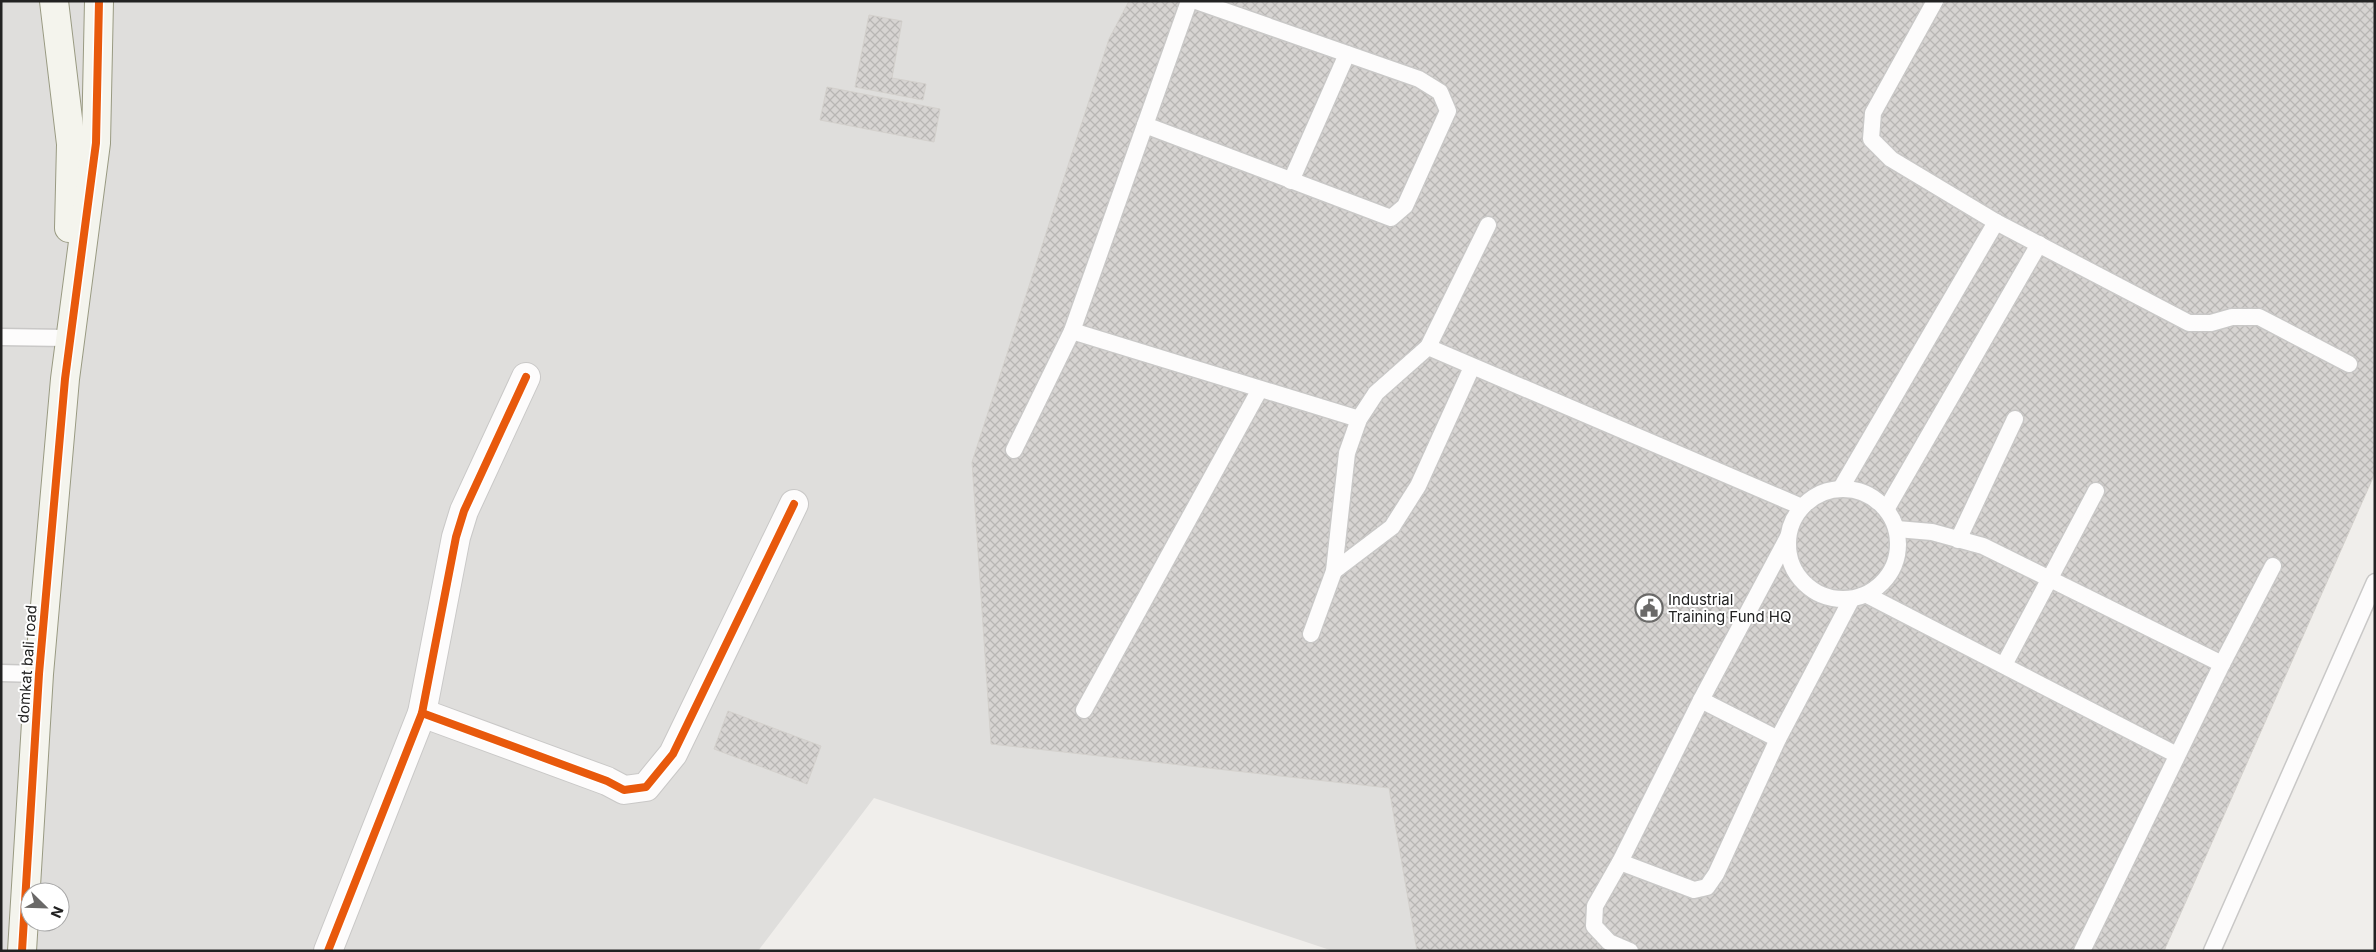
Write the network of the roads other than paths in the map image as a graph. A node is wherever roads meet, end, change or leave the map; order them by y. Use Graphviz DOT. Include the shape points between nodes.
graph roads {
  1 [pos="54,1"];
  2 [pos="99,1"];
  3 [pos="1189,1"];
  4 [pos="1196,1"];
  5 [pos="1935,1"];
  6 [pos="1346,54"];
  7 [pos="1145,125"];
  8 [pos="1291,181"];
  9 [pos="1996,222"];
  10 [pos="1488,225"];
  11 [pos="2039,244"];
  12 [pos="1072,331"];
  13 [pos="1,337"];
  14 [pos="66,338"];
  15 [pos="1428,346"];
  16 [pos="2349,364"];
  17 [pos="1472,367"];
  18 [pos="526,377"];
  19 [pos="65,379"];
  20 [pos="1260,389"];
  21 [pos="1359,419"];
  22 [pos="2015,419"];
  23 [pos="1014,450"];
  24 [pos="1841,488"];
  25 [pos="2096,491"];
  26 [pos="794,504"];
  27 [pos="1802,507"];
  28 [pos="1887,508"];
  29 [pos="1897,529"];
  30 [pos="1788,536"];
  31 [pos="1958,540"];
  32 [pos="2273,566"];
  33 [pos="1334,571"];
  34 [pos="2049,579"];
  35 [pos="2375,582"];
  36 [pos="1867,595"];
  37 [pos="1851,600"];
  38 [pos="1311,634"];
  39 [pos="2222,664"];
  40 [pos="2004,665"];
  41 [pos="1,673"];
  42 [pos="39,674"];
  43 [pos="1701,700"];
  44 [pos="1084,710"];
  45 [pos="422,712"];
  46 [pos="1778,739"];
  47 [pos="2177,755"];
  48 [pos="1620,862"];
  49 [pos="22,951"];
  50 [pos="328,951"];
  51 [pos="1630,951"];
  52 [pos="2082,951"];
  53 [pos="2212,951"];
  1 -- 14 [label="street" via="71,144"];
  2 -- 19 [label="street" via="96,143"];
  3 -- 7 [label="lane"];
  4 -- 6 [label="lane"];
  5 -- 9 [label="lane" via="1873,113 1871,139 1891,159"];
  6 -- 8 [label="lane"];
  6 -- 8 [label="lane" via="1419,80 1440,92 1448,111 1406,206 1391,218"];
  7 -- 8 [label="lane"];
  7 -- 12 [label="lane"];
  9 -- 11 [label="lane"];
  9 -- 24 [label="lane"];
  10 -- 15 [label="lane"];
  11 -- 16 [label="lane" via="2189,323 2259,317"];
  11 -- 28 [label="lane"];
  12 -- 20 [label="lane"];
  12 -- 23 [label="lane"];
  13 -- 14 [label="lane"];
  14 -- 19 [label="street"];
  15 -- 17 [label="lane"];
  15 -- 21 [label="lane" via="1376,393"];
  17 -- 27 [label="lane"];
  17 -- 33 [label="lane" via="1418,486 1392,527"];
  18 -- 45 [label="street" via="464,511 456,537"];
  19 -- 42 [label="street, domkat bali road"];
  20 -- 21 [label="lane"];
  20 -- 44 [label="lane"];
  21 -- 33 [label="lane" via="1347,453"];
  22 -- 31 [label="lane"];
  24 -- 27 [label="lane" via="1820,493"];
  24 -- 28 [label="lane" via="1867,493"];
  25 -- 34 [label="lane"];
  26 -- 45 [label="street" via="673,754 646,787 624,790"];
  27 -- 30 [label="lane"];
  28 -- 29 [label="lane"];
  29 -- 31 [label="lane" via="1932,532"];
  29 -- 36 [label="lane" via="1898,555 1888,579"];
  30 -- 37 [label="lane" via="1788,554 1803,584 1825,597"];
  30 -- 43 [label="lane"];
  31 -- 34 [label="lane" via="1983,546"];
  32 -- 39 [label="lane"];
  33 -- 38 [label="lane"];
  34 -- 39 [label="lane"];
  34 -- 40 [label="lane"];
  35 -- 53 [label="lane"];
  36 -- 37 [label="lane"];
  36 -- 40 [label="lane"];
  37 -- 46 [label="lane"];
  39 -- 47 [label="lane"];
  40 -- 47 [label="lane"];
  41 -- 42 [label="lane"];
  42 -- 49 [label="street, domkat bali road"];
  43 -- 46 [label="lane"];
  43 -- 48 [label="lane"];
  45 -- 50 [label="street"];
  46 -- 48 [label="lane" via="1707,887 1694,890"];
  47 -- 52 [label="lane"];
  48 -- 51 [label="lane" via="1595,906 1594,926 1609,942"];
}
